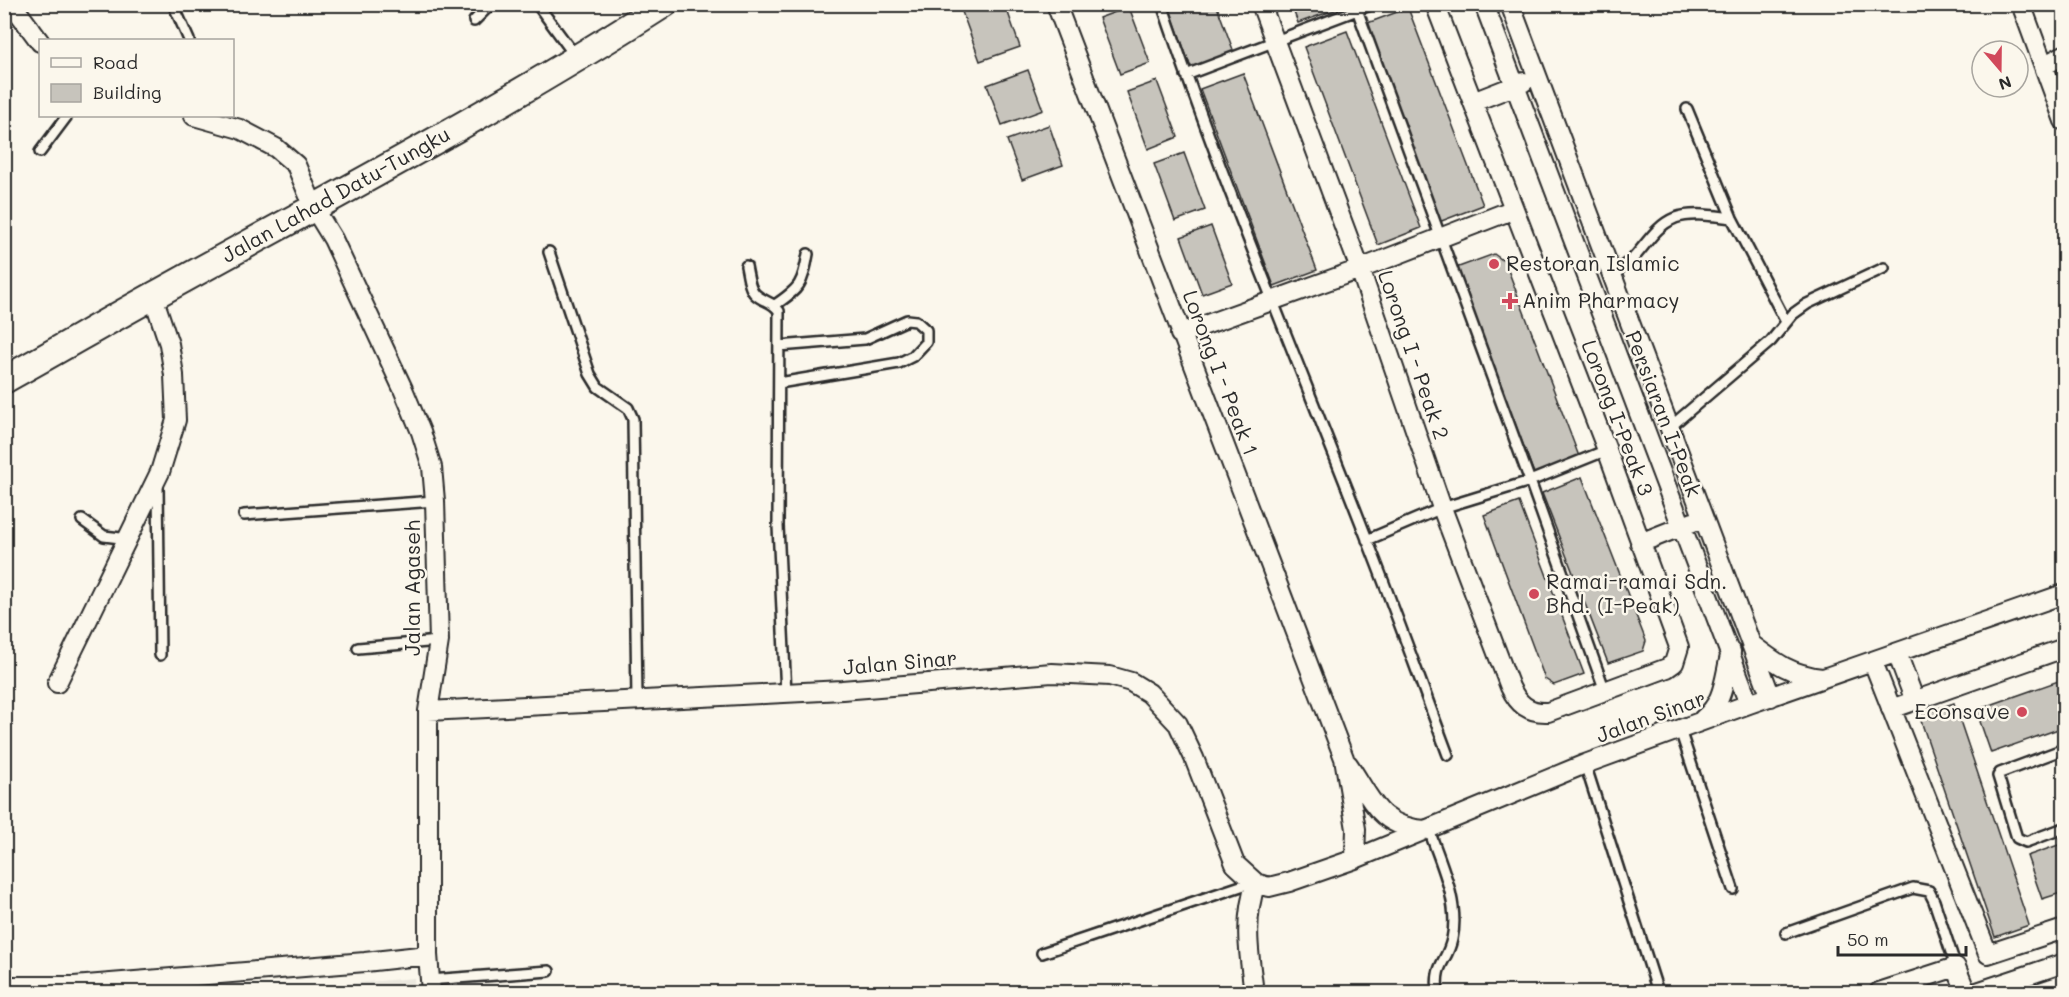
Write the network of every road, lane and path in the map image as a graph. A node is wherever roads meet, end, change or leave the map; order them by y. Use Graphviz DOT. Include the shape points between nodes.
graph roads {
  1 [pos="12,4"];
  2 [pos="173,4"];
  3 [pos="491,4"];
  4 [pos="537,4"];
  5 [pos="664,4"];
  6 [pos="1056,4"];
  7 [pos="1162,4"];
  8 [pos="1261,4"];
  9 [pos="1373,4"];
  10 [pos="1435,4"];
  11 [pos="1484,4"];
  12 [pos="1510,4"];
  13 [pos="2021,4"];
  14 [pos="1356,8"];
  15 [pos="474,21"];
  16 [pos="189,39"];
  17 [pos="39,41"];
  18 [pos="1274,41"];
  19 [pos="2064,55"];
  20 [pos="578,58"];
  21 [pos="2045,65"];
  22 [pos="1186,75"];
  23 [pos="1537,78"];
  24 [pos="1513,86"];
  25 [pos="1473,102"];
  26 [pos="1687,109"];
  27 [pos="66,117"];
  28 [pos="201,117"];
  29 [pos="2064,121"];
  30 [pos="236,122"];
  31 [pos="40,152"];
  32 [pos="314,208"];
  33 [pos="1512,210"];
  34 [pos="1732,218"];
  35 [pos="1441,238"];
  36 [pos="549,252"];
  37 [pos="808,254"];
  38 [pos="746,266"];
  39 [pos="1884,268"];
  40 [pos="1360,269"];
  41 [pos="1611,274"];
  42 [pos="153,296"];
  43 [pos="1273,301"];
  44 [pos="775,305"];
  45 [pos="1786,322"];
  46 [pos="1180,334"];
  47 [pos="778,346"];
  48 [pos="4,380"];
  49 [pos="779,383"];
  50 [pos="1669,428"];
  51 [pos="1607,450"];
  52 [pos="158,477"];
  53 [pos="1530,481"];
  54 [pos="435,501"];
  55 [pos="1442,508"];
  56 [pos="244,515"];
  57 [pos="1703,518"];
  58 [pos="82,520"];
  59 [pos="1682,526"];
  60 [pos="129,539"];
  61 [pos="1367,540"];
  62 [pos="1640,543"];
  63 [pos="2064,594"];
  64 [pos="439,641"];
  65 [pos="1750,643"];
  66 [pos="358,648"];
  67 [pos="2064,648"];
  68 [pos="1731,652"];
  69 [pos="1897,653"];
  70 [pos="160,655"];
  71 [pos="1873,662"];
  72 [pos="1824,678"];
  73 [pos="57,684"];
  74 [pos="1605,691"];
  75 [pos="786,694"];
  76 [pos="1771,697"];
  77 [pos="637,700"];
  78 [pos="1915,701"];
  79 [pos="1749,704"];
  80 [pos="1891,709"];
  81 [pos="428,711"];
  82 [pos="1697,724"];
  83 [pos="1680,730"];
  84 [pos="2064,749"];
  85 [pos="1448,756"];
  86 [pos="1344,758"];
  87 [pos="1585,764"];
  88 [pos="2064,828"];
  89 [pos="1429,830"];
  90 [pos="1355,859"];
  91 [pos="1256,883"];
  92 [pos="1733,889"];
  93 [pos="2064,929"];
  94 [pos="1786,933"];
  95 [pos="1042,953"];
  96 [pos="1988,954"];
  97 [pos="428,955"];
  98 [pos="2064,963"];
  99 [pos="1956,967"];
  100 [pos="549,971"];
  101 [pos="4,986"];
  102 [pos="430,986"];
  103 [pos="1999,986"];
  104 [pos="1254,993"];
  105 [pos="1438,993"];
  106 [pos="1658,993"];
  107 [pos="1879,993"];
  108 [pos="1966,993"];
  109 [pos="1977,993"];
  1 -- 17 [label="street"];
  2 -- 16 [label="lane"];
  3 -- 15 [label="lane"];
  4 -- 20 [label="lane"];
  5 -- 20 [label="main road, Jalan Lahad Datu-Tungku"];
  6 -- 46 [label="street, Lorong I - Peak 1"];
  7 -- 22 [label="lane"];
  8 -- 18 [label="street, Lorong I - Peak 2"];
  9 -- 14 [label="lane"];
  10 -- 25 [label="street, Lorong I-Peak 3"];
  11 -- 24 [label="street, Persiaran I-Peak"];
  12 -- 23 [label="street"];
  13 -- 21 [label="street"];
  14 -- 18 [label="lane"];
  14 -- 35 [label="lane"];
  18 -- 22 [label="lane"];
  18 -- 40 [label="street, Lorong I - Peak 2"];
  19 -- 21 [label="street"];
  20 -- 32 [label="main road, Jalan Lahad Datu-Tungku"];
  21 -- 29 [label="street"];
  22 -- 43 [label="lane"];
  23 -- 24 [label="street"];
  23 -- 41 [label="street"];
  24 -- 25 [label="street"];
  24 -- 59 [label="street, Persiaran I-Peak"];
  25 -- 33 [label="street, Lorong I-Peak 3"];
  26 -- 34 [label="lane"];
  27 -- 31 [label="lane"];
  28 -- 30 [label="street, Jalan Agaseh"];
  30 -- 32 [label="street, Jalan Agaseh" via="296,165"];
  32 -- 42 [label="main road, Jalan Lahad Datu-Tungku"];
  32 -- 54 [label="street, Jalan Agaseh" via="333,239 408,400 432,467"];
  33 -- 35 [label="street"];
  33 -- 51 [label="street, Lorong I-Peak 3"];
  34 -- 41 [label="lane" via="1676,218 1663,225 1636,256"];
  34 -- 45 [label="lane"];
  35 -- 40 [label="street"];
  35 -- 53 [label="lane"];
  36 -- 77 [label="lane" via="590,374 598,387 628,408 633,419"];
  37 -- 44 [label="lane" via="804,277 795,292"];
  38 -- 44 [label="lane" via="755,295"];
  39 -- 45 [label="lane" via="1807,304"];
  40 -- 43 [label="street"];
  40 -- 55 [label="street, Lorong I - Peak 2"];
  41 -- 50 [label="street"];
  42 -- 48 [label="main road, Jalan Lahad Datu-Tungku"];
  42 -- 52 [label="street" via="169,344 176,420"];
  43 -- 46 [label="street"];
  43 -- 61 [label="lane"];
  44 -- 47 [label="lane" via="779,311"];
  45 -- 50 [label="lane" via="1771,341"];
  46 -- 86 [label="street, Lorong I - Peak 1"];
  47 -- 49 [label="lane"];
  47 -- 49 [label="lane" via="866,339 907,320 916,321 926,330 926,342 913,356 899,363"];
  49 -- 75 [label="lane" via="778,526"];
  50 -- 57 [label="street"];
  51 -- 53 [label="lane"];
  51 -- 62 [label="street, Lorong I-Peak 3"];
  52 -- 60 [label="street"];
  52 -- 70 [label="lane"];
  53 -- 55 [label="lane"];
  53 -- 74 [label="lane"];
  54 -- 56 [label="lane"];
  54 -- 64 [label="street, Jalan Agaseh"];
  55 -- 61 [label="lane"];
  55 -- 74 [label="street, Lorong I - Peak 2" via="1516,699 1534,712 1548,712"];
  57 -- 59 [label="street"];
  57 -- 65 [label="street"];
  58 -- 60 [label="lane" via="104,536"];
  59 -- 62 [label="street"];
  59 -- 68 [label="street, Persiaran I-Peak"];
  60 -- 73 [label="street"];
  61 -- 85 [label="lane"];
  62 -- 74 [label="street, Lorong I-Peak 3" via="1679,647 1674,663 1667,668"];
  63 -- 69 [label="street, Jalan Sinar"];
  64 -- 66 [label="lane"];
  64 -- 81 [label="street, Jalan Agaseh"];
  65 -- 72 [label="street" via="1790,671"];
  65 -- 76 [label="street"];
  67 -- 78 [label="street"];
  68 -- 79 [label="street, Persiaran I-Peak"];
  68 -- 82 [label="street" via="1719,701"];
  69 -- 71 [label="street, Jalan Sinar"];
  69 -- 78 [label="street"];
  71 -- 72 [label="street, Jalan Sinar"];
  71 -- 80 [label="street"];
  72 -- 76 [label="street, Jalan Sinar"];
  75 -- 77 [label="street, Jalan Sinar"];
  75 -- 91 [label="street, Jalan Sinar" via="1052,673 1110,676 1131,682 1149,693 1178,724 1235,864"];
  76 -- 79 [label="street, Jalan Sinar"];
  77 -- 81 [label="street, Jalan Sinar"];
  78 -- 80 [label="street"];
  79 -- 82 [label="street, Jalan Sinar"];
  80 -- 96 [label="street"];
  81 -- 97 [label="street, Jalan Agaseh"];
  82 -- 83 [label="street, Jalan Sinar"];
  83 -- 87 [label="street, Jalan Sinar"];
  83 -- 92 [label="lane"];
  84 -- 88 [label="lane" via="1998,776 2021,842"];
  86 -- 89 [label="street, Lorong I - Peak 1" via="1385,817 1408,829"];
  86 -- 90 [label="street, Lorong I - Peak 1" via="1356,829"];
  87 -- 89 [label="street, Jalan Sinar"];
  87 -- 106 [label="lane"];
  89 -- 90 [label="street, Jalan Sinar"];
  89 -- 105 [label="lane" via="1454,909 1452,942 1437,971"];
  90 -- 91 [label="street, Jalan Sinar" via="1289,882 1269,886"];
  91 -- 95 [label="lane"];
  91 -- 104 [label="street" via="1248,916"];
  93 -- 96 [label="street"];
  94 -- 99 [label="lane" via="1913,888 1929,891"];
  96 -- 103 [label="street"];
  97 -- 101 [label="street" via="74,986"];
  97 -- 102 [label="street, Jalan Agaseh"];
  98 -- 103 [label="street"];
  99 -- 107 [label="street"];
  99 -- 108 [label="street"];
  100 -- 102 [label="lane"];
  103 -- 109 [label="street"];
}
